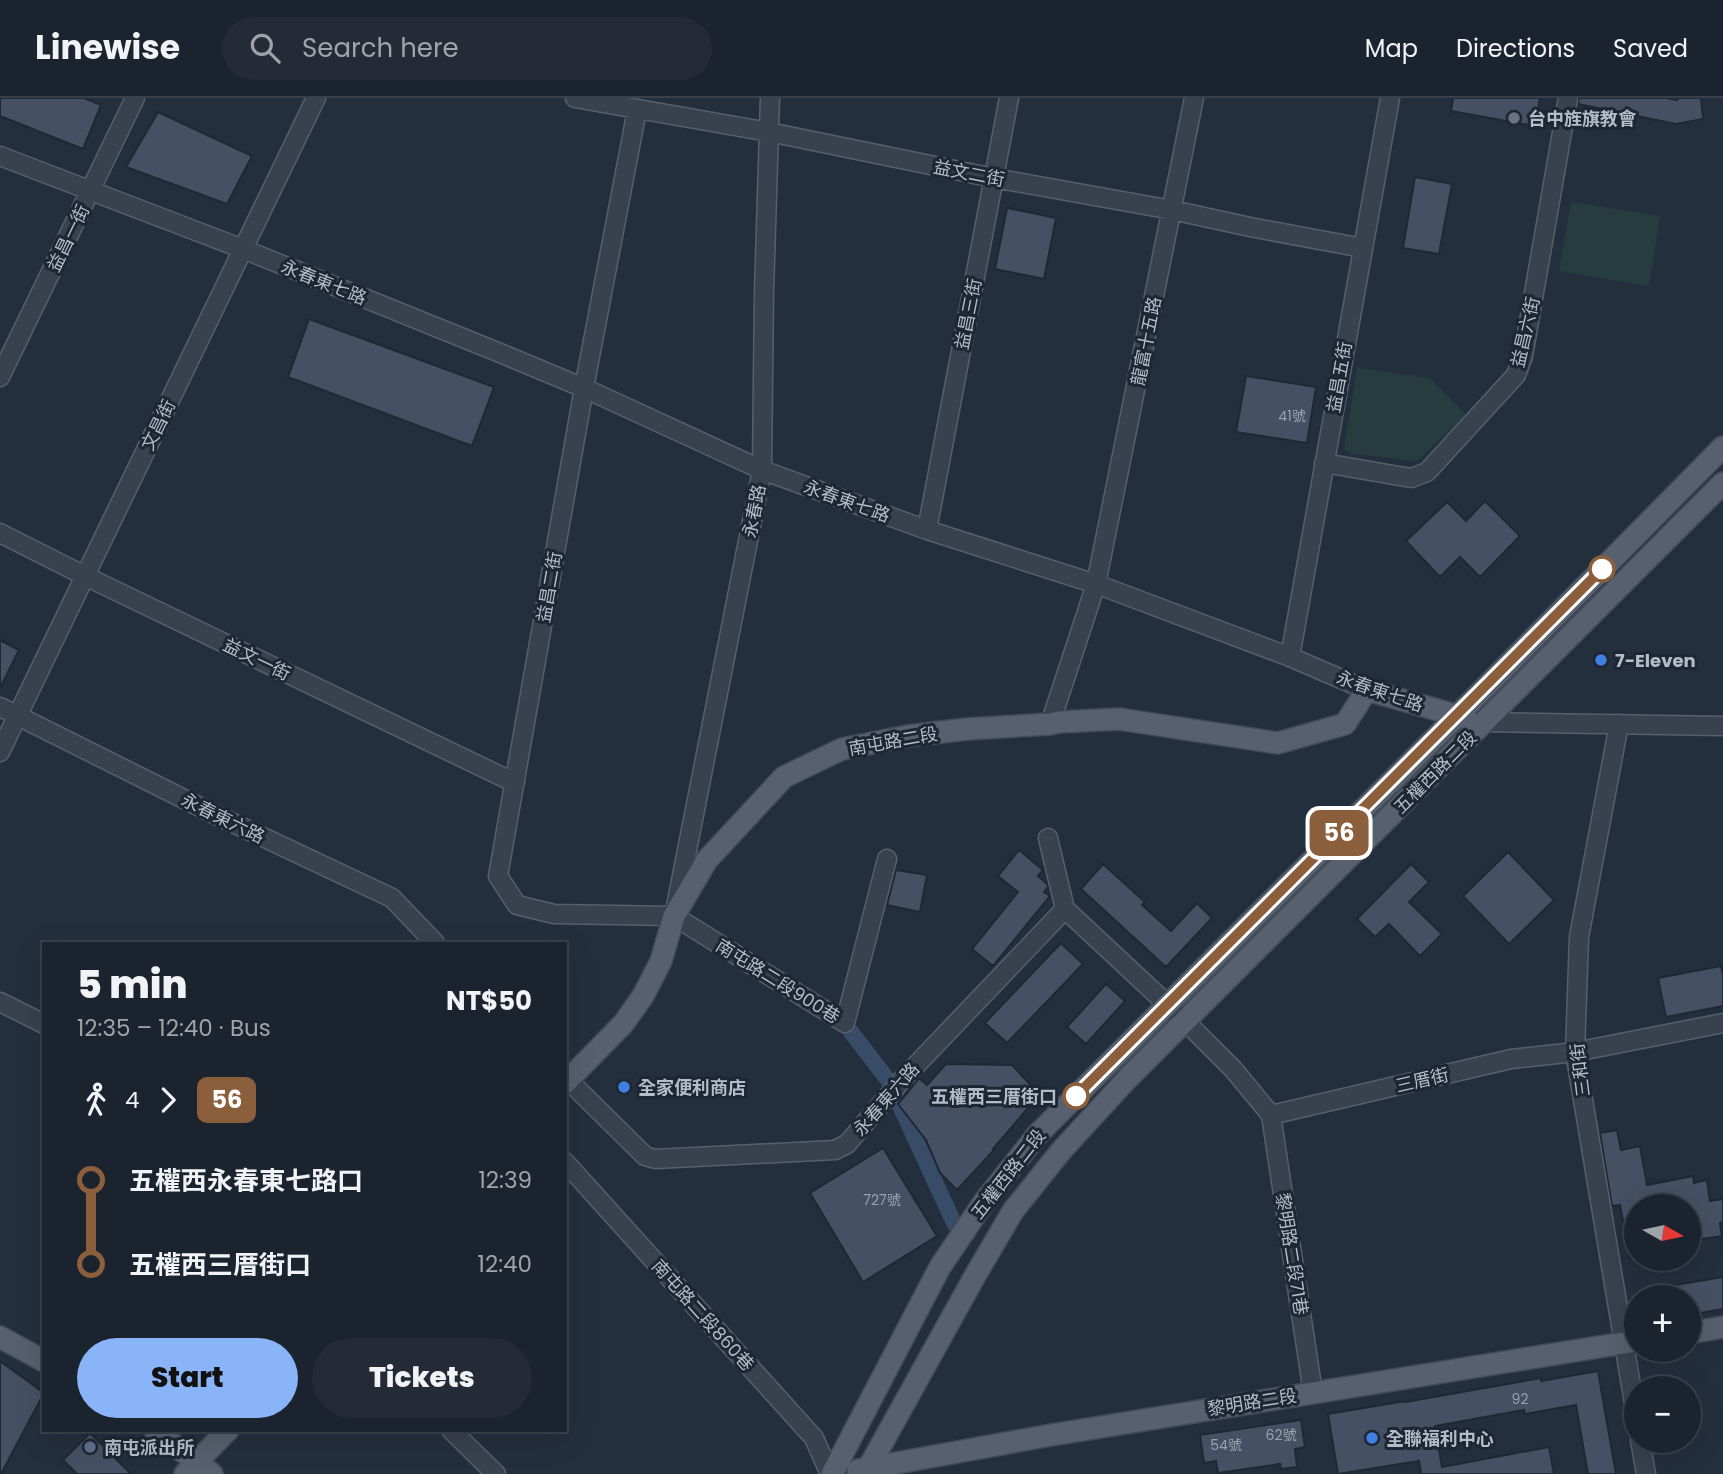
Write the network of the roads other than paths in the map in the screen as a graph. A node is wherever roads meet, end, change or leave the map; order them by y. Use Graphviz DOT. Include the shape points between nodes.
graph roads {
  1 [pos="135,98"];
  2 [pos="316,98"];
  3 [pos="575,98"];
  4 [pos="770,98"];
  5 [pos="1009,98"];
  6 [pos="1194,98"];
  7 [pos="1390,98"];
  8 [pos="1568,98"];
  9 [pos="636,110"];
  10 [pos="769,132"];
  11 [pos="0,156"];
  12 [pos="994,178"];
  13 [pos="90,191"];
  14 [pos="1172,210"];
  15 [pos="1363,248"];
  16 [pos="243,249"];
  17 [pos="0,377"];
  18 [pos="584,388"];
  19 [pos="1723,447"];
  20 [pos="1324,463"];
  21 [pos="762,470"];
  22 [pos="1723,483"];
  23 [pos="927,530"];
  24 [pos="0,533"];
  25 [pos="85,576"];
  26 [pos="1096,584"];
  27 [pos="1290,657"];
  28 [pos="1367,690"];
  29 [pos="0,707"];
  30 [pos="18,716"];
  31 [pos="1457,716"];
  32 [pos="1485,722"];
  33 [pos="1049,724"];
  34 [pos="1619,724"];
  35 [pos="1723,726"];
  36 [pos="0,752"];
  37 [pos="515,782"];
  38 [pos="1048,838"];
  39 [pos="887,859"];
  40 [pos="1065,909"];
  41 [pos="674,916"];
  42 [pos="434,942"];
  43 [pos="0,1002"];
  44 [pos="1167,1004"];
  45 [pos="1185,1021"];
  46 [pos="42,1023"];
  47 [pos="1723,1023"];
  48 [pos="1575,1052"];
  49 [pos="567,1079"];
  50 [pos="567,1081"];
  51 [pos="1271,1115"];
  52 [pos="567,1164"];
  53 [pos="1624,1311"];
  54 [pos="1723,1327"];
  55 [pos="1701,1331"];
  56 [pos="0,1337"];
  57 [pos="1624,1344"];
  58 [pos="42,1360"];
  59 [pos="1313,1392"];
  60 [pos="157,1432"];
  61 [pos="226,1432"];
  62 [pos="453,1432"];
  63 [pos="1642,1453"];
  64 [pos="198,1470"];
  65 [pos="866,1471"];
  66 [pos="496,1474"];
  67 [pos="831,1474"];
  68 [pos="838,1474"];
  69 [pos="1646,1474"];
  1 -- 13 [label="street, 益昌一街"];
  2 -- 16 [label="street, 文昌街"];
  3 -- 9 [label="street, 益文二街"];
  4 -- 10 [label="street, 永春路"];
  5 -- 12 [label="street, 益昌三街"];
  6 -- 14 [label="street, 龍富十五路"];
  7 -- 15 [label="street, 益昌五街"];
  8 -- 20 [label="street, 益昌六街" via="1516,375 1427,472 1411,478"];
  9 -- 10 [label="street, 益文二街"];
  9 -- 18 [label="street, 益昌二街"];
  10 -- 12 [label="street, 益文二街"];
  10 -- 21 [label="street, 永春路"];
  11 -- 13 [label="street, 永春東七路"];
  12 -- 14 [label="street, 益文二街"];
  12 -- 23 [label="street, 益昌三街"];
  13 -- 16 [label="street, 永春東七路"];
  13 -- 17 [label="street, 益昌一街"];
  14 -- 15 [label="street, 益文二街"];
  14 -- 26 [label="street, 龍富十五路"];
  15 -- 20 [label="street, 益昌五街"];
  16 -- 18 [label="street, 永春東七路"];
  16 -- 25 [label="street, 文昌街"];
  18 -- 21 [label="street, 永春東七路"];
  18 -- 37 [label="street, 益昌二街"];
  19 -- 31 [label="main road, 五權西路二段"];
  20 -- 27 [label="street, 益昌五街"];
  21 -- 23 [label="street, 永春東七路"];
  21 -- 41 [label="street, 永春路"];
  22 -- 32 [label="main road, 五權西路二段"];
  23 -- 26 [label="street, 永春東七路"];
  24 -- 25 [label="street, 益文一街"];
  25 -- 30 [label="street, 文昌街"];
  25 -- 37 [label="street, 益文一街"];
  26 -- 27 [label="street, 永春東七路"];
  26 -- 33 [label="street, 龍富十五路"];
  27 -- 28 [label="street, 永春東七路"];
  28 -- 31 [label="main road, 永春東七路"];
  28 -- 33 [label="main road, 南屯路二段" via="1345,724 1278,743 1119,719"];
  29 -- 30 [label="street, 永春東六路"];
  30 -- 36 [label="street, 文昌街"];
  30 -- 42 [label="street, 永春東六路" via="392,898"];
  31 -- 32 [label="main road, 永春東七路"];
  31 -- 44 [label="main road, 五權西路二段"];
  32 -- 34 [label="street, 永春東七路"];
  32 -- 45 [label="main road, 五權西路二段"];
  33 -- 41 [label="main road, 南屯路二段" via="908,736 842,749 791,773 707,860"];
  34 -- 35 [label="street, 永春東七路"];
  34 -- 48 [label="street, 三和街" via="1579,937"];
  37 -- 41 [label="street, 益昌二街" via="498,876 517,905 554,914"];
  38 -- 40 [label="street"];
  39 -- 41 [label="street, 南屯路二段900巷" via="845,1023"];
  40 -- 44 [label="street"];
  40 -- 50 [label="street, 永春東六路" via="901,1081 848,1144 835,1150 655,1159 645,1156"];
  41 -- 49 [label="main road, 南屯路二段" via="661,961 643,996 623,1024"];
  43 -- 46 [label="street"];
  44 -- 45 [label="street"];
  44 -- 67 [label="main road, 五權西路二段" via="1037,1135 984,1202 940,1267"];
  45 -- 51 [label="street"];
  45 -- 65 [label="main road, 五權西路二段" via="1061,1151 1013,1211"];
  47 -- 48 [label="street, 三厝街"];
  48 -- 51 [label="street, 三厝街" via="1511,1059"];
  48 -- 53 [label="street, 三和街"];
  51 -- 59 [label="street, 黎明路二段71巷"];
  52 -- 67 [label="street, 南屯路二段860巷" via="814,1438"];
  54 -- 55 [label="main road"];
  56 -- 58 [label="main road"];
  57 -- 59 [label="main road, 黎明路二段"];
  59 -- 65 [label="main road, 黎明路二段"];
  60 -- 64 [label="main road"];
  61 -- 64 [label="main road"];
  62 -- 66 [label="street"];
  63 -- 69 [label="street"];
  65 -- 68 [label="main road, 黎明路二段"];
}
